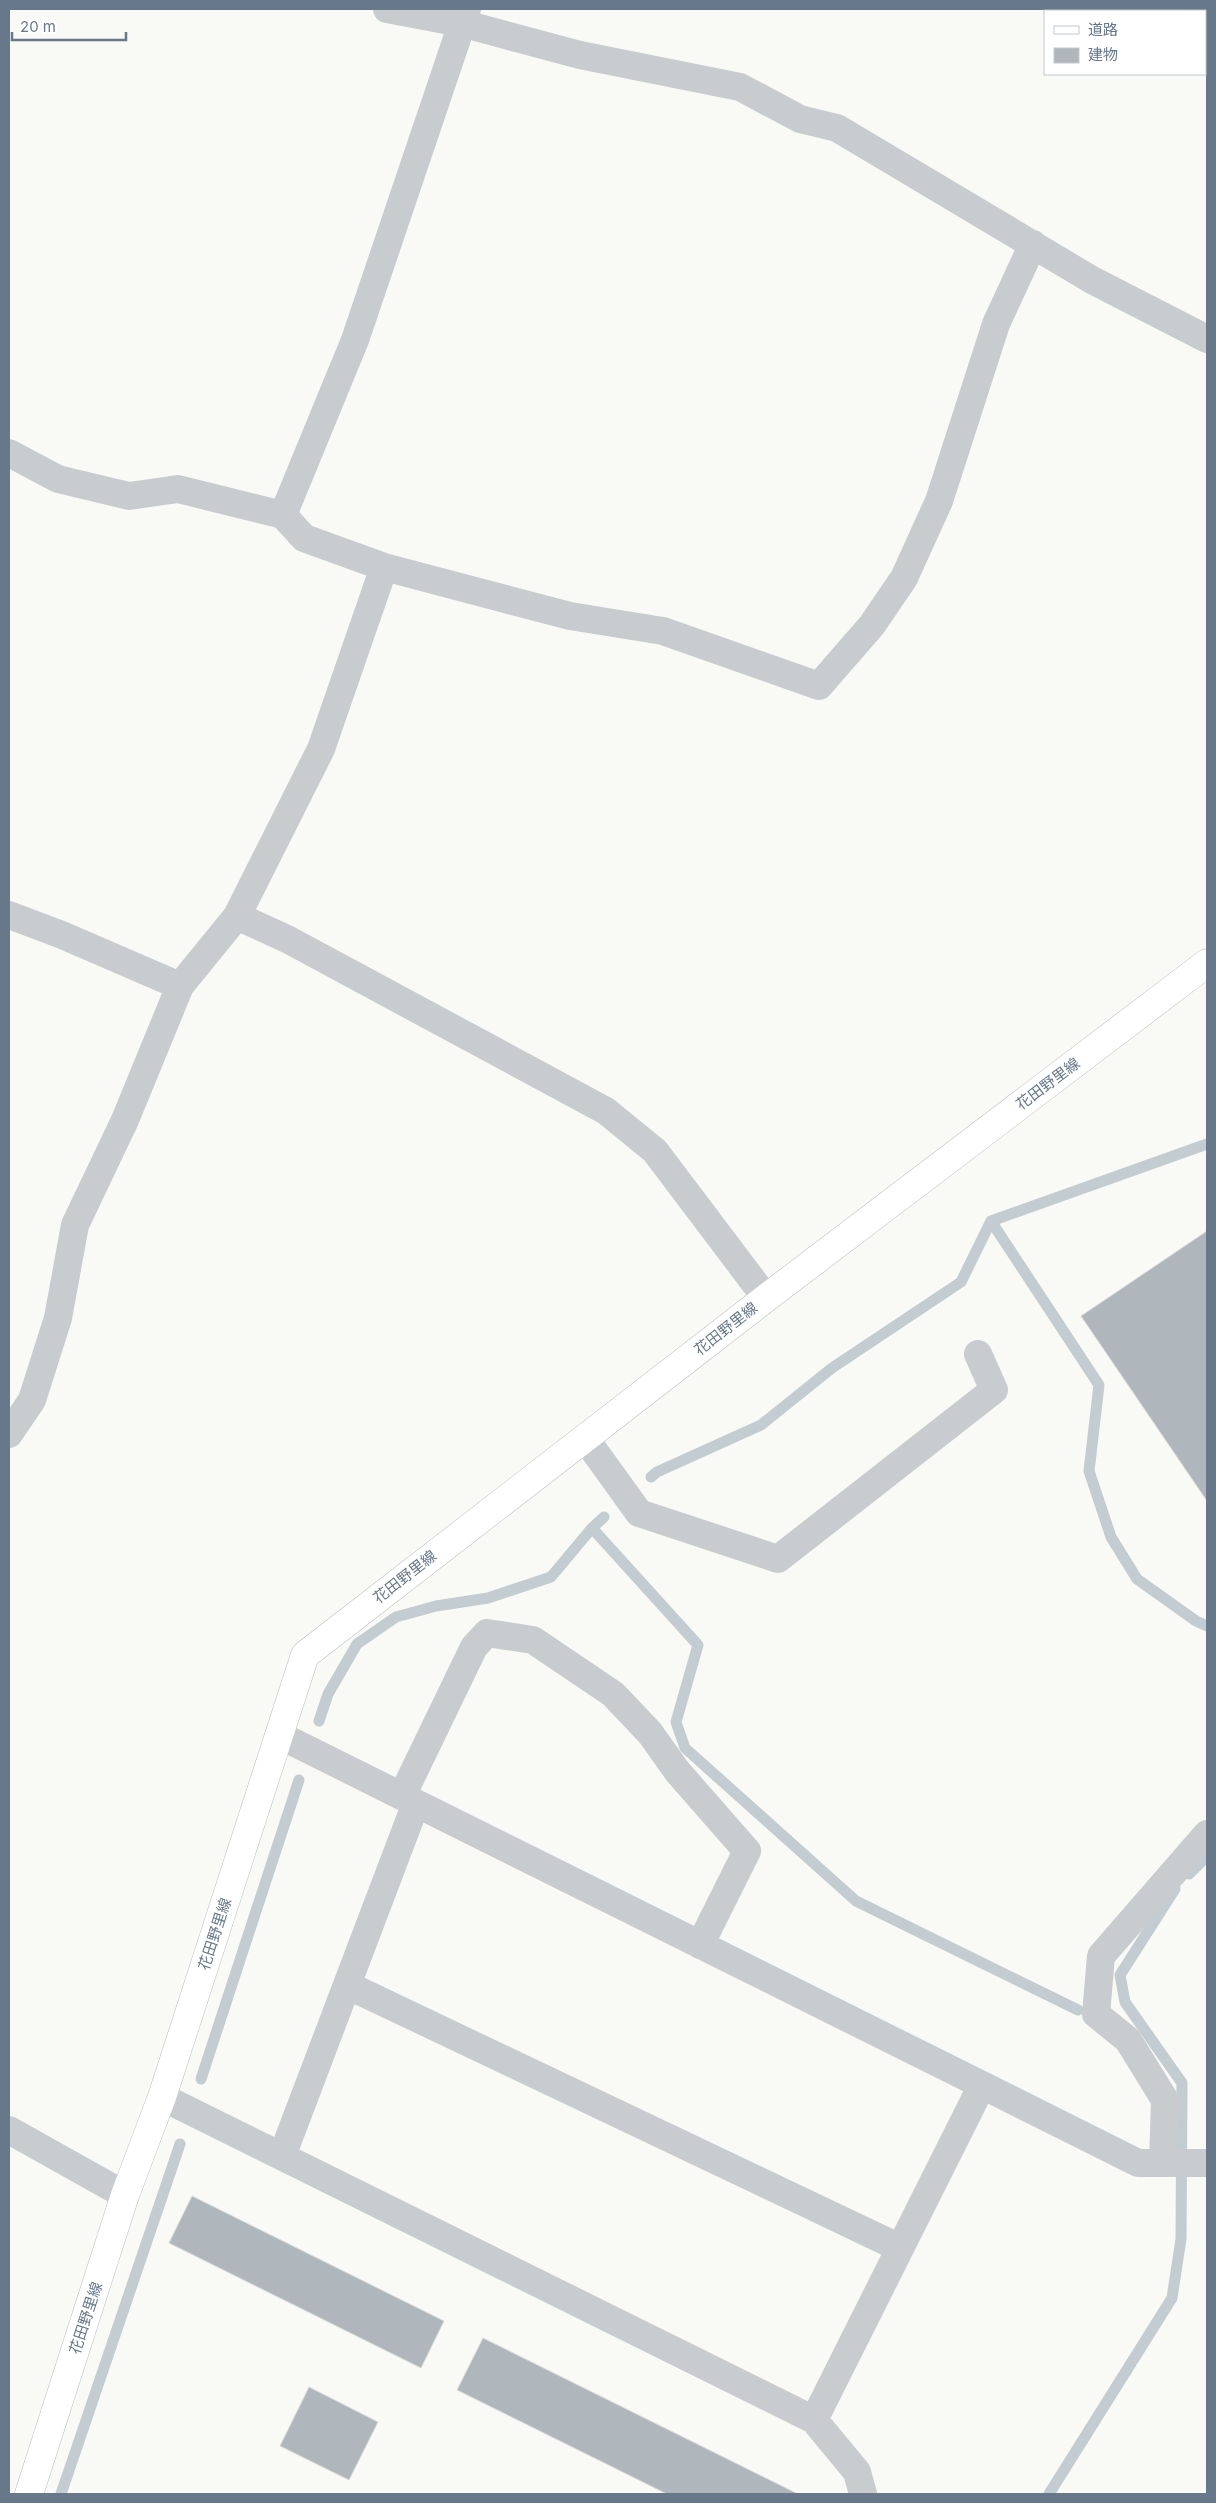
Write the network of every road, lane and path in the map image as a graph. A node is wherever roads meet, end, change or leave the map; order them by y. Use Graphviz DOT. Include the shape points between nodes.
graph roads {
  1 [pos="388,9"];
  2 [pos="464,16"];
  3 [pos="1033,244"];
  4 [pos="1207,339"];
  5 [pos="9,453"];
  6 [pos="283,515"];
  7 [pos="384,567"];
  8 [pos="9,914"];
  9 [pos="237,916"];
  10 [pos="1207,963"];
  11 [pos="180,986"];
  12 [pos="766,1298"];
  13 [pos="978,1354"];
  14 [pos="9,1434"];
  15 [pos="585,1438"];
  16 [pos="279,1735"];
  17 [pos="409,1800"];
  18 [pos="1207,1834"];
  19 [pos="700,1945"];
  20 [pos="347,1985"];
  21 [pos="982,2085"];
  22 [pos="162,2097"];
  23 [pos="9,2130"];
  24 [pos="282,2156"];
  25 [pos="1163,2163"];
  26 [pos="1204,2163"];
  27 [pos="125,2194"];
  28 [pos="900,2248"];
  29 [pos="814,2420"];
  30 [pos="29,2494"];
  31 [pos="863,2494"];
  1 -- 2 [label="street"];
  2 -- 3 [label="street" via="580,55 740,87 800,119 837,128"];
  2 -- 6 [label="street" via="355,340"];
  3 -- 4 [label="street" via="1092,280"];
  3 -- 7 [label="street" via="996,324 939,501 904,578 872,625 819,686 663,631 570,616"];
  5 -- 6 [label="street" via="58,479 129,496 178,489"];
  6 -- 7 [label="street" via="304,538"];
  7 -- 9 [label="street" via="321,749"];
  8 -- 11 [label="street"];
  9 -- 11 [label="street"];
  9 -- 12 [label="street" via="289,940 606,1111 655,1151"];
  10 -- 12 [label="main road, 花田野里線"];
  11 -- 14 [label="street" via="125,1120 74,1226 58,1318 38,1382 32,1400"];
  12 -- 15 [label="main road, 花田野里線"];
  13 -- 15 [label="street" via="994,1390 778,1559 639,1513"];
  15 -- 16 [label="main road, 花田野里線" via="305,1655"];
  16 -- 17 [label="street"];
  16 -- 22 [label="main road, 花田野里線"];
  17 -- 19 [label="street"];
  17 -- 19 [label="street" via="474,1647 487,1633 533,1640 613,1694 650,1733 677,1771 747,1851"];
  17 -- 20 [label="street"];
  18 -- 25 [label="street" via="1101,1956 1096,2014 1128,2040 1165,2100"];
  19 -- 21 [label="street"];
  20 -- 24 [label="street"];
  20 -- 28 [label="street"];
  21 -- 25 [label="street" via="1138,2163"];
  21 -- 28 [label="street"];
  22 -- 24 [label="street"];
  22 -- 27 [label="main road, 花田野里線"];
  23 -- 27 [label="street"];
  24 -- 29 [label="street"];
  25 -- 26 [label="street"];
  27 -- 30 [label="main road, 花田野里線"];
  28 -- 29 [label="street"];
  29 -- 31 [label="street" via="857,2472"];
}
